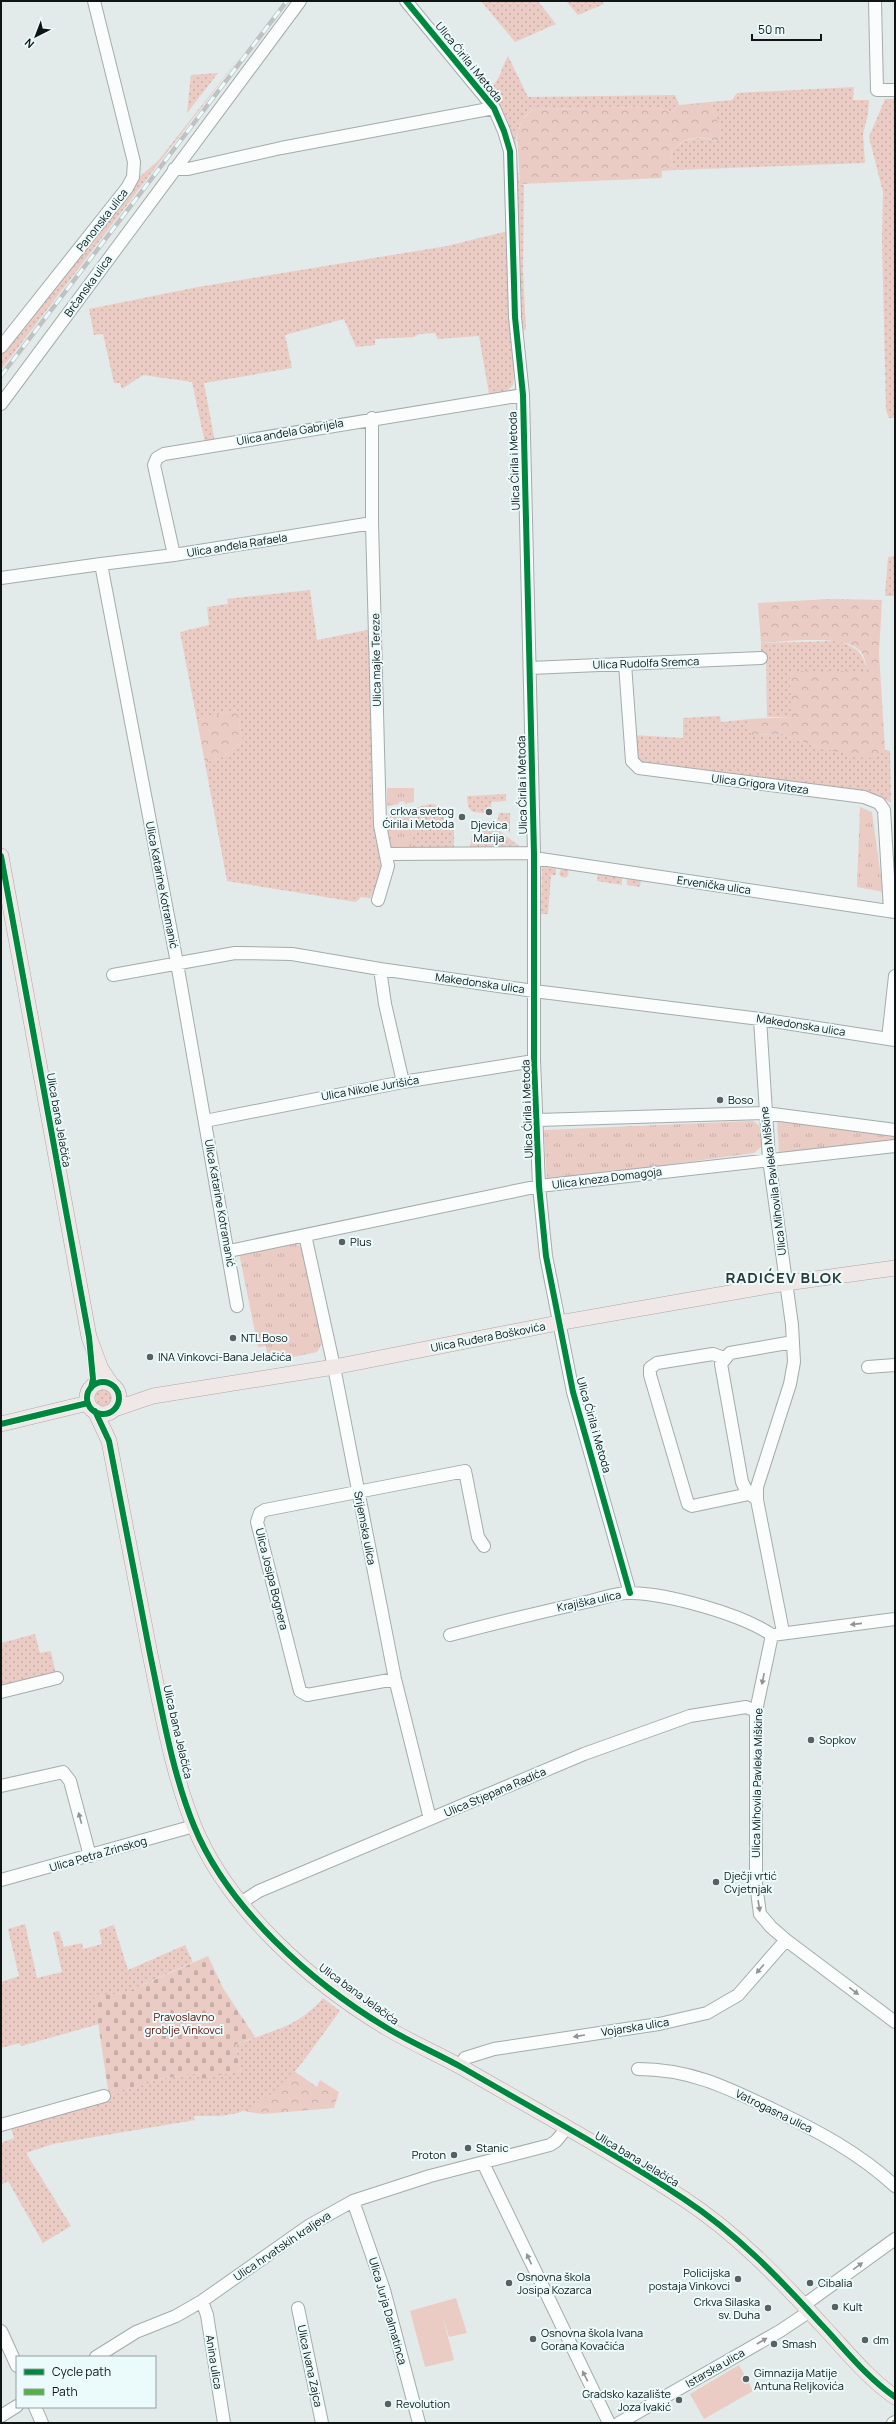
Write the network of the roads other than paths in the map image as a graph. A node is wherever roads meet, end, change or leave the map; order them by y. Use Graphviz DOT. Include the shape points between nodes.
graph roads {
  1 [pos="94,1"];
  2 [pos="300,1"];
  3 [pos="406,1"];
  4 [pos="875,1"];
  5 [pos="895,90"];
  6 [pos="494,108"];
  7 [pos="174,169"];
  8 [pos="1,347"];
  9 [pos="523,395"];
  10 [pos="1,404"];
  11 [pos="372,418"];
  12 [pos="372,523"];
  13 [pos="174,555"];
  14 [pos="101,564"];
  15 [pos="1,578"];
  16 [pos="761,658"];
  17 [pos="625,664"];
  18 [pos="530,668"];
  19 [pos="387,854"];
  20 [pos="534,855"];
  21 [pos="1,856"];
  22 [pos="378,900"];
  23 [pos="893,911"];
  24 [pos="177,963"];
  25 [pos="380,969"];
  26 [pos="114,975"];
  27 [pos="895,976"];
  28 [pos="534,991"];
  29 [pos="760,1019"];
  30 [pos="892,1040"];
  31 [pos="534,1061"];
  32 [pos="403,1082"];
  33 [pos="765,1113"];
  34 [pos="205,1120"];
  35 [pos="538,1120"];
  36 [pos="895,1130"];
  37 [pos="895,1146"];
  38 [pos="769,1160"];
  39 [pos="539,1186"];
  40 [pos="305,1235"];
  41 [pos="229,1251"];
  42 [pos="895,1268"];
  43 [pos="786,1283"];
  44 [pos="237,1306"];
  45 [pos="558,1324"];
  46 [pos="90,1337"];
  47 [pos="793,1342"];
  48 [pos="724,1358"];
  49 [pos="895,1365"];
  50 [pos="334,1367"];
  51 [pos="868,1367"];
  52 [pos="112,1386"];
  53 [pos="91,1388"];
  54 [pos="153,1396"];
  55 [pos="92,1407"];
  56 [pos="113,1411"];
  57 [pos="1,1424"];
  58 [pos="108,1441"];
  59 [pos="358,1491"];
  60 [pos="753,1497"];
  61 [pos="484,1546"];
  62 [pos="630,1593"];
  63 [pos="895,1619"];
  64 [pos="778,1633"];
  65 [pos="450,1635"];
  66 [pos="57,1678"];
  67 [pos="395,1679"];
  68 [pos="1,1692"];
  69 [pos="756,1711"];
  70 [pos="1,1786"];
  71 [pos="430,1819"];
  72 [pos="194,1826"];
  73 [pos="90,1856"];
  74 [pos="1,1880"];
  75 [pos="242,1902"];
  76 [pos="786,1940"];
  77 [pos="895,2022"];
  78 [pos="459,2066"];
  79 [pos="638,2069"];
  80 [pos="104,2096"];
  81 [pos="1,2125"];
  82 [pos="566,2129"];
  83 [pos="483,2163"];
  84 [pos="895,2186"];
  85 [pos="354,2200"];
  86 [pos="895,2239"];
  87 [pos="202,2301"];
  88 [pos="298,2308"];
  89 [pos="807,2308"];
  90 [pos="1,2331"];
  91 [pos="98,2356"];
  92 [pos="16,2364"];
  93 [pos="892,2395"];
  94 [pos="16,2407"];
  95 [pos="35,2408"];
  96 [pos="1,2416"];
  97 [pos="42,2423"];
  98 [pos="224,2423"];
  99 [pos="322,2423"];
  100 [pos="417,2423"];
  101 [pos="609,2423"];
  102 [pos="618,2423"];
  1 -- 8 [label="street, Panonska ulica" via="134,162 133,177 127,188"];
  2 -- 7 [label="street, Brčanska ulica"];
  3 -- 6 [label="street, Ulica Ćirila i Metoda"];
  4 -- 5 [label="street" via="877,90"];
  6 -- 7 [label="street, Ulica Ćirila i Metoda" via="281,148 188,169"];
  6 -- 9 [label="street, Ulica Ćirila i Metoda" via="510,151 514,317"];
  7 -- 10 [label="street, Brčanska ulica"];
  9 -- 11 [label="street, Ulica anđela Gabrijela"];
  9 -- 18 [label="street, Ulica Ćirila i Metoda"];
  11 -- 12 [label="street, Ulica majke Tereze"];
  11 -- 13 [label="street, Ulica anđela Gabrijela" via="164,454 157,458 154,465"];
  12 -- 13 [label="street, Ulica anđela Rafaela"];
  12 -- 19 [label="street, Ulica majke Tereze" via="380,825"];
  13 -- 14 [label="street, Ulica anđela Rafaela"];
  14 -- 15 [label="street"];
  14 -- 24 [label="street, Ulica Katarine Kotramanić"];
  16 -- 17 [label="street, Ulica Rudolfa Sremca"];
  17 -- 18 [label="street, Ulica Rudolfa Sremca"];
  17 -- 23 [label="street, Ulica Grigora Viteza" via="634,765 647,769 864,797 879,802 884,810"];
  18 -- 20 [label="street, Ulica Ćirila i Metoda"];
  19 -- 20 [label="street, Ervenička ulica"];
  19 -- 22 [label="street, Ulica majke Tereze" via="387,876"];
  20 -- 23 [label="street, Ervenička ulica"];
  20 -- 28 [label="street, Ulica Ćirila i Metoda"];
  21 -- 46 [label="main road, Ulica bana Jelačića"];
  24 -- 25 [label="street, Makedonska ulica" via="235,953 292,954"];
  24 -- 26 [label="street, Makedonska ulica"];
  24 -- 34 [label="street, Ulica Katarine Kotramanić"];
  25 -- 28 [label="street, Makedonska ulica"];
  25 -- 32 [label="street" via="385,1004"];
  27 -- 30 [label="street"];
  28 -- 29 [label="street, Makedonska ulica"];
  28 -- 31 [label="street, Ulica Ćirila i Metoda"];
  29 -- 30 [label="street, Makedonska ulica"];
  29 -- 33 [label="street, Ulica Mihovila Pavleka Miškine"];
  31 -- 32 [label="street, Ulica Nikole Jurišića"];
  31 -- 35 [label="street, Ulica Ćirila i Metoda"];
  32 -- 34 [label="street, Ulica Nikole Jurišića"];
  33 -- 35 [label="street"];
  33 -- 36 [label="street"];
  33 -- 38 [label="street, Ulica Mihovila Pavleka Miškine"];
  34 -- 41 [label="street, Ulica Katarine Kotramanić"];
  35 -- 39 [label="street, Ulica Ćirila i Metoda"];
  37 -- 38 [label="street, Ulica kneza Domagoja"];
  38 -- 39 [label="street, Ulica kneza Domagoja"];
  38 -- 43 [label="street, Ulica Mihovila Pavleka Miškine"];
  39 -- 40 [label="street, Ulica kneza Domagoja"];
  39 -- 45 [label="street, Ulica Ćirila i Metoda" via="546,1256"];
  40 -- 41 [label="street, Ulica kneza Domagoja"];
  40 -- 50 [label="street, Srijemska ulica"];
  41 -- 44 [label="street, Ulica Katarine Kotramanić"];
  42 -- 43 [label="main road, Ulica Ruđera Boškovića"];
  43 -- 45 [label="main road, Ulica Ruđera Boškovića"];
  43 -- 47 [label="street, Ulica Mihovila Pavleka Miškine"];
  45 -- 50 [label="main road, Ulica Ruđera Boškovića"];
  45 -- 62 [label="street, Ulica Ćirila i Metoda" via="573,1392"];
  46 -- 52 [label="main road, Ulica bana Jelačića" via="101,1369"];
  46 -- 53 [label="main road, Ulica bana Jelačića" via="93,1379"];
  47 -- 48 [label="street" via="730,1353"];
  47 -- 60 [label="street, Ulica Mihovila Pavleka Miškine" via="793,1374"];
  48 -- 60 [label="street, Ulica Mihovila Pavleka Miškine" via="721,1364 722,1372 742,1482"];
  48 -- 60 [label="street" via="713,1354 657,1363 650,1368 650,1375 688,1504 692,1506"];
  49 -- 51 [label="street"];
  50 -- 54 [label="main road, Ulica Ruđera Boškovića"];
  50 -- 59 [label="street, Srijemska ulica"];
  52 -- 53 [label="main road" via="100,1383"];
  52 -- 54 [label="main road, Ulica Ruđera Boškovića"];
  52 -- 56 [label="main road, Ulica bana Jelačića" via="119,1396"];
  53 -- 55 [label="main road, Ulica bana Jelačića" via="88,1398"];
  54 -- 56 [label="main road, Ulica Ruđera Boškovića"];
  55 -- 56 [label="main road" via="105,1414"];
  55 -- 57 [label="main road"];
  55 -- 58 [label="main road, Ulica bana Jelačića"];
  56 -- 58 [label="main road, Ulica bana Jelačića"];
  58 -- 72 [label="main road, Ulica bana Jelačića" via="162,1712 180,1786"];
  59 -- 61 [label="street, Ulica Josipa Bognera" via="465,1471 478,1537"];
  59 -- 67 [label="street, Srijemska ulica"];
  59 -- 67 [label="street, Ulica Josipa Bognera" via="265,1510 257,1522 300,1691 307,1695"];
  60 -- 64 [label="street, Ulica Mihovila Pavleka Miškine"];
  62 -- 64 [label="street, Krajiška ulica" via="670,1598"];
  62 -- 65 [label="street, Krajiška ulica"];
  63 -- 64 [label="street, one-way"];
  64 -- 69 [label="street, Ulica Mihovila Pavleka Miškine, one-way"];
  66 -- 68 [label="street"];
  67 -- 71 [label="street, Srijemska ulica"];
  69 -- 71 [label="street, Ulica Stjepana Radića" via="746,1707 690,1716 584,1754"];
  69 -- 76 [label="street, Ulica Mihovila Pavleka Miškine, one-way" via="758,1905 764,1920"];
  73 -- 70 [label="street, one-way" via="70,1781 63,1772"];
  71 -- 75 [label="street, Ulica Stjepana Radića" via="259,1891"];
  72 -- 73 [label="street, Ulica Petra Zrinskog"];
  72 -- 75 [label="main road, Ulica bana Jelačića" via="208,1854"];
  73 -- 74 [label="street, Ulica Petra Zrinskog"];
  75 -- 78 [label="main road, Ulica bana Jelačića" via="265,1931 328,1987 388,2029"];
  76 -- 77 [label="street, Ulica Mihovila Pavleka Miškine, one-way"];
  76 -- 78 [label="street, Vojarska ulica, one-way" via="738,1995 707,2013 659,2024 494,2049 465,2058"];
  78 -- 82 [label="main road, Ulica bana Jelačića"];
  79 -- 84 [label="street, Vatrogasna ulica" via="673,2071 722,2086 808,2126 866,2160"];
  80 -- 81 [label="street"];
  82 -- 83 [label="street, Ulica hrvatskih kraljeva" via="550,2145"];
  82 -- 89 [label="main road, Ulica bana Jelačića" via="650,2177 716,2221 762,2260"];
  83 -- 85 [label="street, Ulica hrvatskih kraljeva" via="423,2178"];
  101 -- 83 [label="street, one-way"];
  85 -- 87 [label="street, Ulica hrvatskih kraljeva" via="310,2225"];
  85 -- 100 [label="street, Ulica Jurja Dalmatinca" via="384,2290"];
  89 -- 86 [label="street, Istarska ulica, one-way"];
  87 -- 91 [label="street, Ulica hrvatskih kraljeva" via="176,2316 136,2332"];
  87 -- 98 [label="street, Anina ulica" via="207,2316"];
  88 -- 99 [label="street, Ulica Ivana Zajca"];
  89 -- 93 [label="main road, Ulica bana Jelačića" via="865,2371"];
  102 -- 89 [label="street, Istarska ulica, one-way" via="780,2331"];
  90 -- 92 [label="street"];
  94 -- 96 [label="street"];
  95 -- 97 [label="street"];
}
